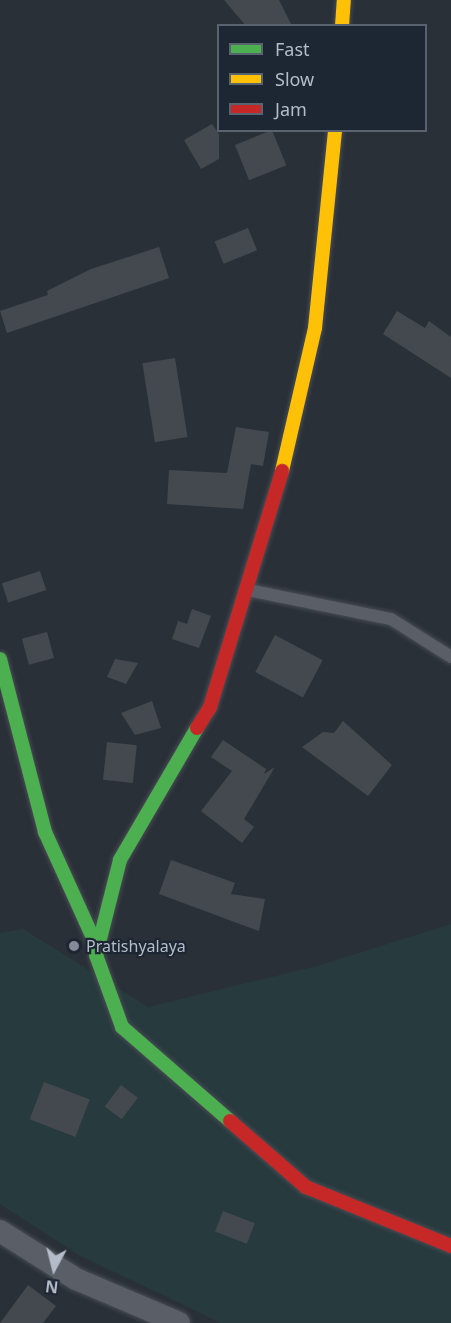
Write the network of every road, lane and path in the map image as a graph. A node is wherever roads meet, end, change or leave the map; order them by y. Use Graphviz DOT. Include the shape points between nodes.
graph roads {
  1 [pos="344,0"];
  2 [pos="342,24"];
  3 [pos="335,132"];
  4 [pos="248,590"];
  5 [pos="451,657"];
  6 [pos="0,659"];
  7 [pos="95,942"];
  8 [pos="0,1231"];
  9 [pos="451,1246"];
  10 [pos="179,1323"];
  1 -- 2 [label="main road"];
  3 -- 4 [label="main road" via="313,339 300,407"];
  4 -- 5 [label="lane" via="391,619"];
  4 -- 7 [label="main road" via="210,707 120,860"];
  6 -- 7 [label="main road" via="45,832"];
  7 -- 9 [label="main road" via="104,987 122,1027 306,1187"];
  8 -- 10 [label="street" via="76,1279"];
}
